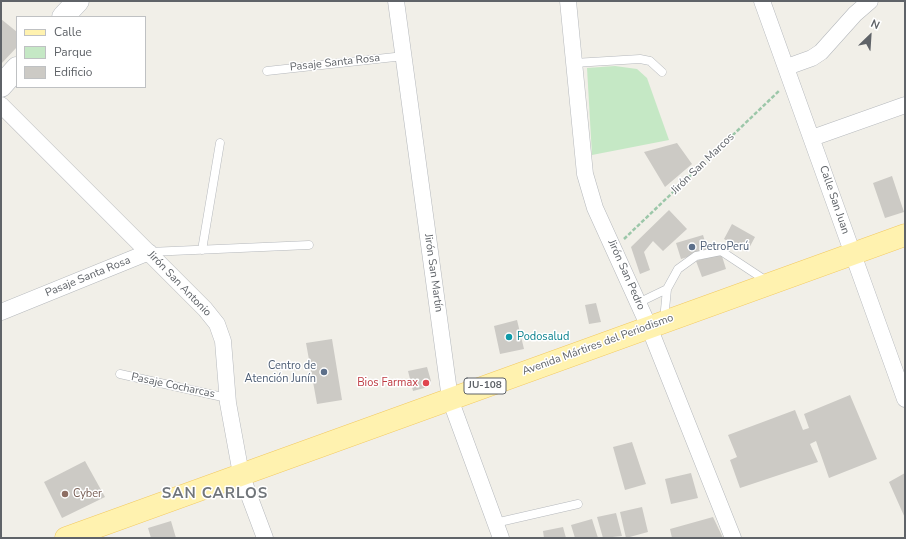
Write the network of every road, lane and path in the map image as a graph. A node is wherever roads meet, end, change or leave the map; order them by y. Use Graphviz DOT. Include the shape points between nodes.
graph roads {
  1 [pos="78,1"];
  2 [pos="396,1"];
  3 [pos="568,1"];
  4 [pos="762,1"];
  5 [pos="870,1"];
  6 [pos="64,16"];
  7 [pos="404,56"];
  8 [pos="574,63"];
  9 [pos="16,69"];
  10 [pos="267,70"];
  11 [pos="662,72"];
  12 [pos="789,73"];
  13 [pos="1,86"];
  14 [pos="1,105"];
  15 [pos="905,105"];
  16 [pos="812,138"];
  17 [pos="220,143"];
  18 [pos="905,235"];
  19 [pos="309,245"];
  20 [pos="614,249"];
  21 [pos="202,250"];
  22 [pos="149,252"];
  23 [pos="853,254"];
  24 [pos="770,284"];
  25 [pos="667,289"];
  26 [pos="638,303"];
  27 [pos="1,312"];
  28 [pos="656,324"];
  29 [pos="900,372"];
  30 [pos="120,374"];
  31 [pos="227,398"];
  32 [pos="450,399"];
  33 [pos="905,399"];
  34 [pos="241,474"];
  35 [pos="578,504"];
  36 [pos="495,523"];
  37 [pos="66,538"];
  38 [pos="264,538"];
  39 [pos="501,538"];
  40 [pos="733,538"];
  1 -- 6 [label="main road"];
  2 -- 7 [label="street, Jirón San Martín"];
  3 -- 8 [label="street, Jirón San Pedro"];
  4 -- 12 [label="street, Calle San Juan"];
  5 -- 12 [label="street" via="821,52"];
  7 -- 10 [label="lane, Pasaje Santa Rosa"];
  7 -- 32 [label="street, Jirón San Martín"];
  8 -- 11 [label="lane" via="640,59 650,61"];
  8 -- 20 [label="street, Jirón San Pedro" via="585,174 596,208"];
  9 -- 13 [label="main road"];
  12 -- 16 [label="street, Calle San Juan"];
  12 -- 20 [label="path, Jirón San Marcos"];
  14 -- 22 [label="street, Jirón San Antonio"];
  15 -- 16 [label="street"];
  16 -- 23 [label="street, Calle San Juan"];
  17 -- 21 [label="lane"];
  18 -- 23 [label="main road, Avenida Mártires del Periodismo / JU-108"];
  19 -- 21 [label="lane, Pasaje Santa Rosa"];
  20 -- 26 [label="street, Jirón San Pedro"];
  21 -- 22 [label="lane, Pasaje Santa Rosa"];
  22 -- 27 [label="street, Pasaje Santa Rosa"];
  22 -- 31 [label="street, Jirón San Antonio" via="205,308 217,324 223,341"];
  23 -- 24 [label="main road, Avenida Mártires del Periodismo / JU-108"];
  23 -- 29 [label="street, Calle San Juan"];
  24 -- 25 [label="lane" via="721,251 696,256 678,269"];
  24 -- 28 [label="main road, Avenida Mártires del Periodismo / JU-108"];
  25 -- 26 [label="lane"];
  25 -- 28 [label="lane"];
  26 -- 28 [label="street, Jirón San Pedro"];
  28 -- 32 [label="main road, Avenida Mártires del Periodismo / JU-108"];
  28 -- 40 [label="street, Jirón San Pedro"];
  29 -- 33 [label="street, Calle San Juan"];
  30 -- 31 [label="lane, Pasaje Cocharcas"];
  31 -- 34 [label="street, Jirón San Antonio"];
  32 -- 34 [label="main road, Avenida Mártires del Periodismo / JU-108"];
  32 -- 36 [label="street, Jirón San Martín"];
  34 -- 37 [label="main road, Avenida Mártires del Periodismo / JU-108"];
  34 -- 38 [label="street, Jirón San Antonio"];
  35 -- 36 [label="lane"];
  36 -- 39 [label="street, Jirón San Martín"];
}
